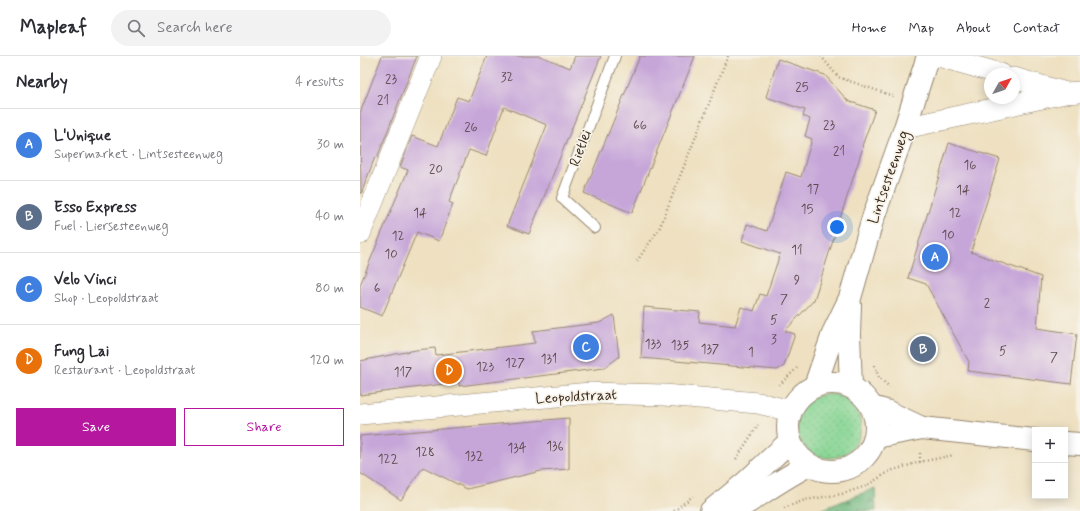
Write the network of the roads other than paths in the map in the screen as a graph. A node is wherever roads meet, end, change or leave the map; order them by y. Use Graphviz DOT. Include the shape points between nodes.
graph roads {
  1 [pos="431,56"];
  2 [pos="615,56"];
  3 [pos="928,56"];
  4 [pos="938,56"];
  5 [pos="984,69"];
  6 [pos="1020,79"];
  7 [pos="1073,92"];
  8 [pos="905,128"];
  9 [pos="595,228"];
  10 [pos="360,234"];
  11 [pos="850,298"];
  12 [pos="815,386"];
  13 [pos="851,387"];
  14 [pos="872,407"];
  15 [pos="791,411"];
  16 [pos="360,414"];
  17 [pos="922,428"];
  18 [pos="876,437"];
  19 [pos="1032,440"];
  20 [pos="790,441"];
  21 [pos="1068,443"];
  22 [pos="1080,444"];
  23 [pos="809,465"];
  24 [pos="711,511"];
  25 [pos="734,511"];
  1 -- 10 [label="street"];
  2 -- 9 [label="lane, Rietlei" via="562,198"];
  3 -- 8 [label="main road, Lintsesteenweg"];
  4 -- 5 [label="street"];
  6 -- 7 [label="street"];
  7 -- 8 [label="street"];
  8 -- 11 [label="main road, Lintsesteenweg" via="872,221"];
  11 -- 12 [label="main road" via="834,331"];
  11 -- 13 [label="main road"];
  12 -- 13 [label="main road" via="833,383"];
  12 -- 15 [label="main road" via="800,396"];
  13 -- 14 [label="main road" via="863,395"];
  14 -- 17 [label="main road"];
  14 -- 18 [label="main road"];
  15 -- 16 [label="street, Leopoldstraat" via="758,403 664,395 590,393"];
  15 -- 20 [label="main road" via="788,426"];
  17 -- 18 [label="main road"];
  17 -- 19 [label="main road"];
  18 -- 23 [label="main road" via="871,450 862,461 850,468 836,472 822,471"];
  20 -- 23 [label="main road" via="797,455"];
  20 -- 24 [label="main road"];
  21 -- 22 [label="main road"];
  23 -- 25 [label="main road"];
}
